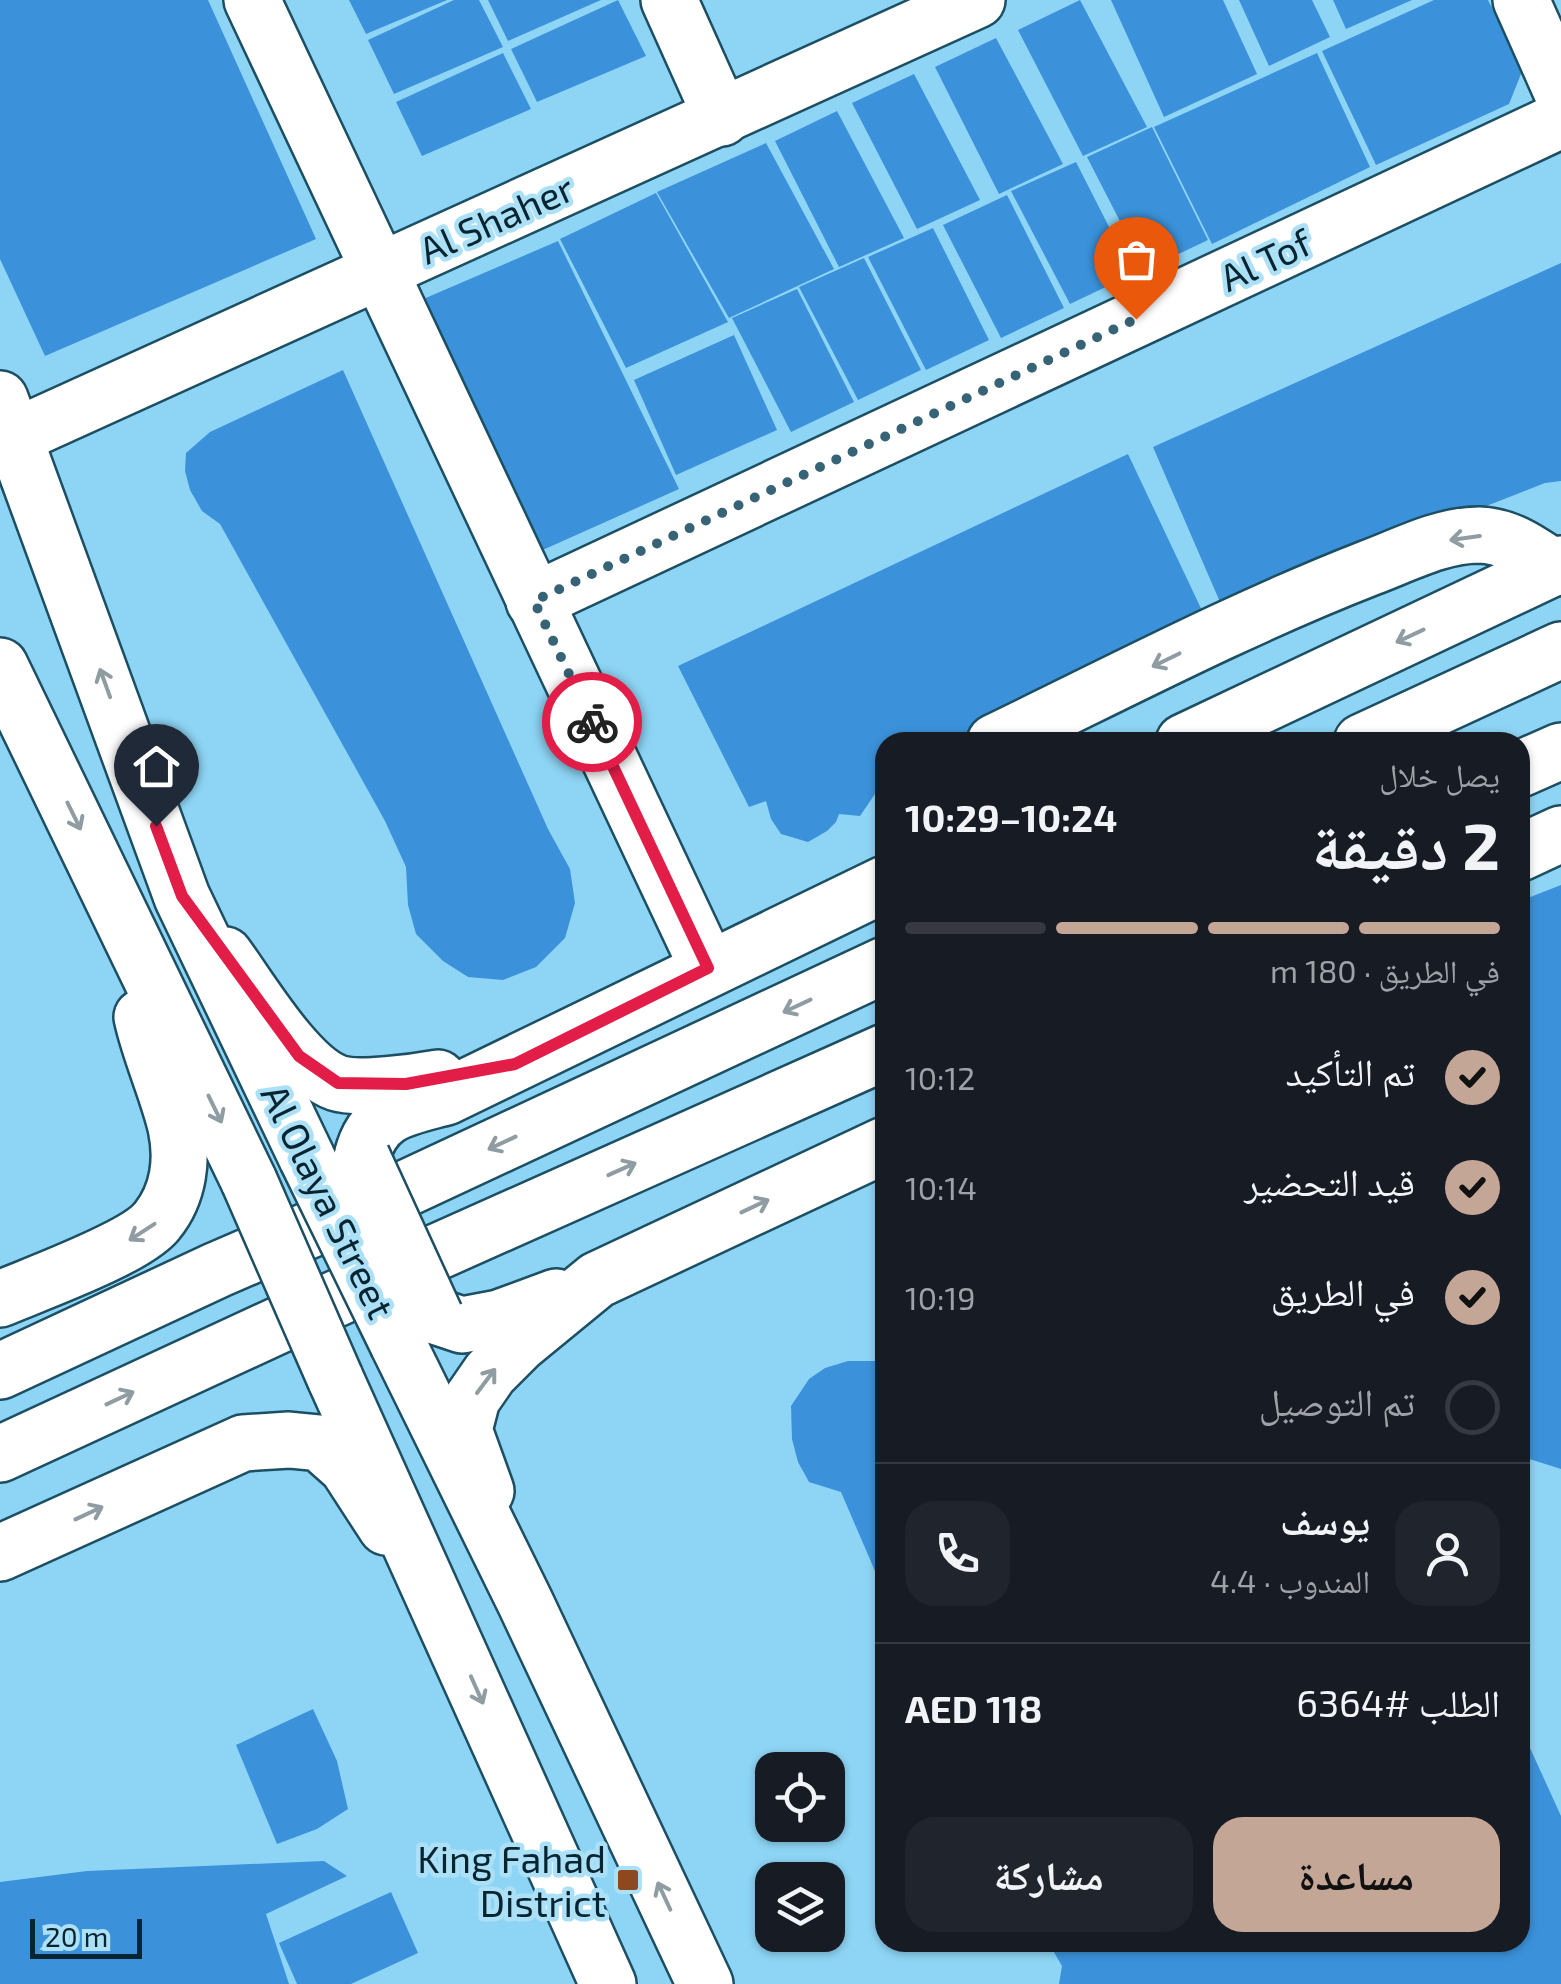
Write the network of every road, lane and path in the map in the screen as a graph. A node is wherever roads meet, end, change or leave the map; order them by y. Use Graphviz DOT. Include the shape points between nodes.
graph roads {
  1 [pos="252,0"];
  2 [pos="669,0"];
  3 [pos="977,0"];
  4 [pos="1522,0"];
  5 [pos="1561,90"];
  6 [pos="722,118"];
  7 [pos="1561,120"];
  8 [pos="379,270"];
  9 [pos="8,417"];
  10 [pos="1558,566"];
  11 [pos="534,601"];
  12 [pos="1561,650"];
  13 [pos="0,666"];
  14 [pos="1017,732"];
  15 [pos="1205,732"];
  16 [pos="1384,732"];
  17 [pos="1561,751"];
  18 [pos="1530,765"];
  19 [pos="1561,834"];
  20 [pos="1530,848"];
  21 [pos="875,889"];
  22 [pos="182,896"];
  23 [pos="120,911"];
  24 [pos="708,968"];
  25 [pos="875,970"];
  26 [pos="875,1056"];
  27 [pos="515,1064"];
  28 [pos="875,1151"];
  29 [pos="597,1280"];
  30 [pos="0,1299"];
  31 [pos="417,1330"];
  32 [pos="0,1371"];
  33 [pos="0,1454"];
  34 [pos="0,1553"];
  35 [pos="525,1602"];
  36 [pos="447,1620"];
  37 [pos="608,1984"];
  38 [pos="705,1984"];
  1 -- 8 [label="street"];
  2 -- 6 [label="street"];
  3 -- 6 [label="street, Al Shaher"];
  4 -- 5 [label="street"];
  6 -- 8 [label="street, Al Shaher"];
  7 -- 11 [label="street, Al Tof"];
  8 -- 9 [label="street, Al Shaher"];
  8 -- 11 [label="street"];
  22 -- 9 [label="street, Al Olaya Street, one-way"];
  10 -- 14 [label="street, one-way" via="1499,538 1433,544 1298,596"];
  10 -- 15 [label="street, one-way"];
  11 -- 24 [label="street"];
  12 -- 16 [label="street"];
  13 -- 23 [label="street, Al Olaya Street, one-way"];
  17 -- 18 [label="street"];
  19 -- 20 [label="street"];
  21 -- 24 [label="street"];
  22 -- 27 [label="street" via="299,1056 338,1083 406,1084"];
  22 -- 31 [label="street, Al Olaya Street, bridge" via="308,1158"];
  23 -- 30 [label="street, one-way" via="150,1052 176,1128 180,1176 157,1222 112,1251"];
  23 -- 36 [label="street, Al Olaya Street, one-way, bridge"];
  24 -- 27 [label="street"];
  25 -- 32 [label="street, one-way"];
  33 -- 26 [label="street, one-way"];
  27 -- 31 [label="street, bridge" via="389,1113 366,1138 362,1157"];
  29 -- 28 [label="street, one-way"];
  29 -- 31 [label="street" via="499,1318"];
  35 -- 29 [label="street, one-way" via="464,1430 472,1399 490,1373"];
  31 -- 35 [label="street, Al Olaya Street"];
  34 -- 36 [label="street, one-way" via="243,1443 320,1443 347,1467"];
  38 -- 35 [label="street, Al Olaya Street, one-way"];
  36 -- 37 [label="street, Al Olaya Street, one-way"];
}
